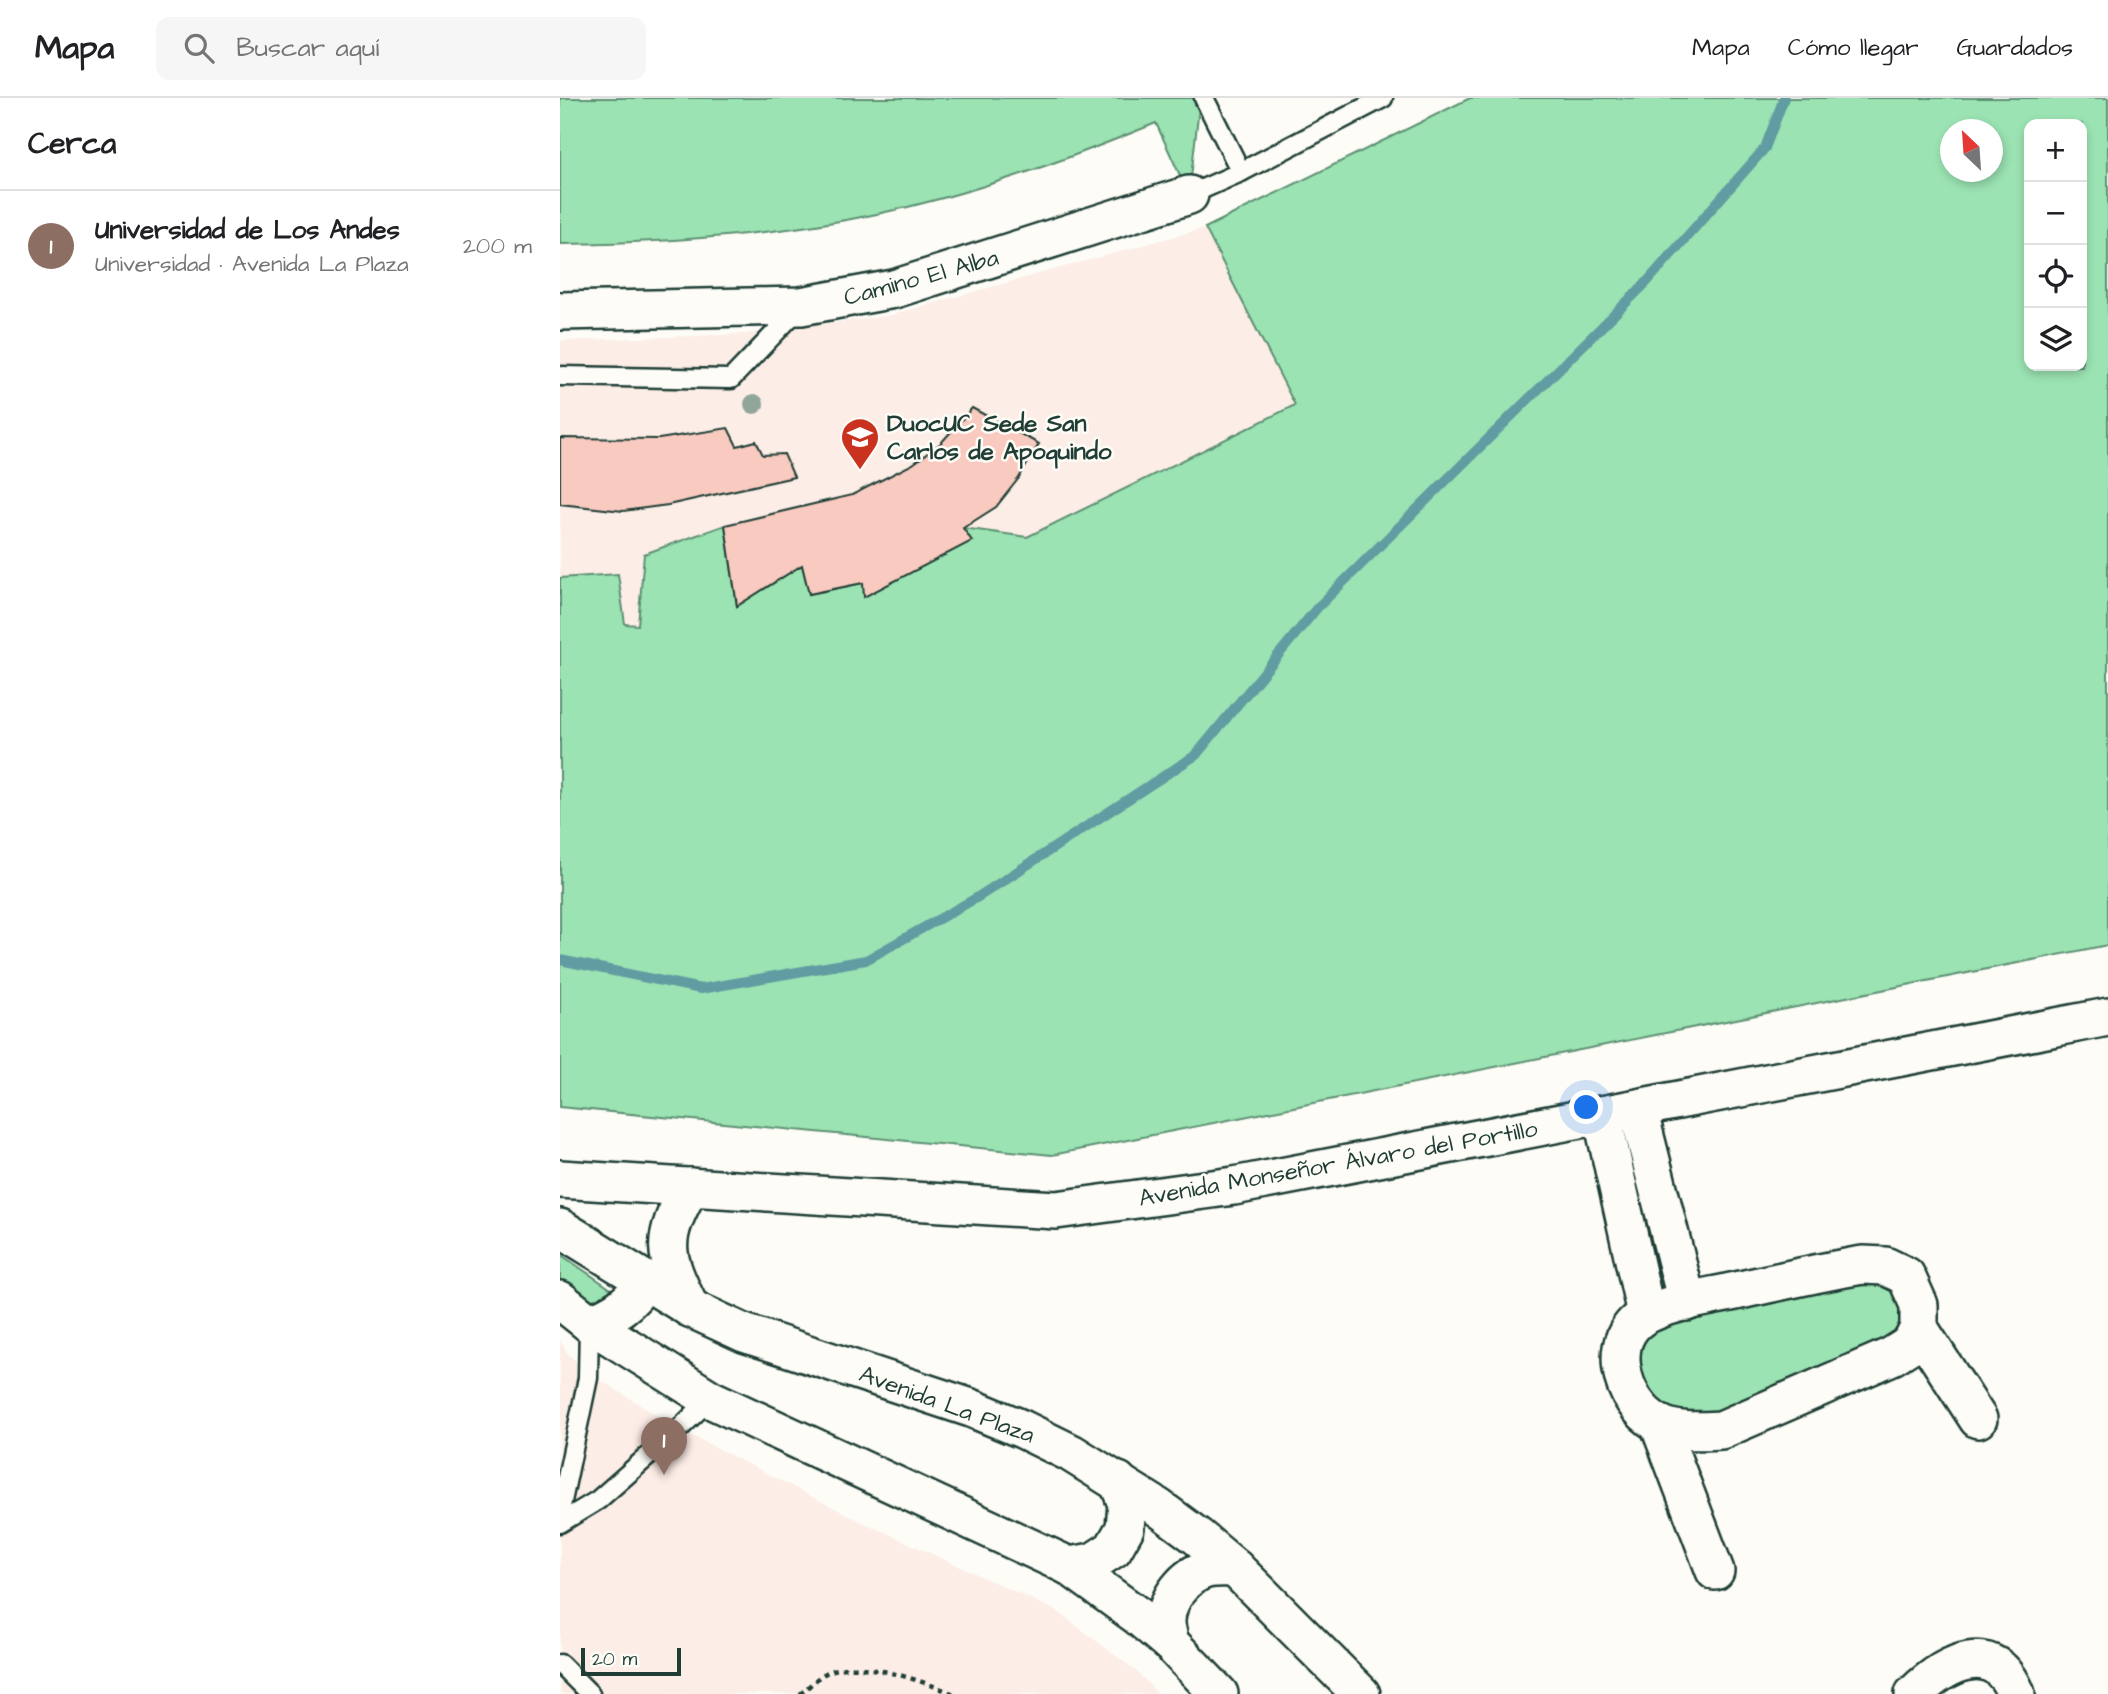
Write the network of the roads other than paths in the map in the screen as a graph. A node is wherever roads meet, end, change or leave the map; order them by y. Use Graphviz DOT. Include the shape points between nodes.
graph roads {
  1 [pos="1204,98"];
  2 [pos="1383,98"];
  3 [pos="1241,172"];
  4 [pos="1189,195"];
  5 [pos="801,306"];
  6 [pos="560,311"];
  7 [pos="560,376"];
  8 [pos="2108,1017"];
  9 [pos="1638,1109"];
  10 [pos="1602,1115"];
  11 [pos="560,1179"];
  12 [pos="690,1187"];
  13 [pos="560,1228"];
  14 [pos="645,1281"];
  15 [pos="560,1300"];
  16 [pos="1687,1302"];
  17 [pos="690,1308"];
  18 [pos="1646,1314"];
  19 [pos="589,1323"];
  20 [pos="1919,1328"];
  21 [pos="709,1399"];
  22 [pos="1978,1419"];
  23 [pos="1659,1424"];
  24 [pos="1118,1481"];
  25 [pos="560,1511"];
  26 [pos="560,1523"];
  27 [pos="1069,1566"];
  28 [pos="1235,1568"];
  29 [pos="1716,1571"];
  30 [pos="1170,1643"];
  31 [pos="560,1664"];
  32 [pos="590,1694"];
  33 [pos="1219,1694"];
  34 [pos="1361,1694"];
  35 [pos="1914,1694"];
  36 [pos="2015,1694"];
  1 -- 3 [label="lane"];
  2 -- 3 [label="lane"];
  3 -- 4 [label="lane"];
  4 -- 5 [label="street, Camino El Alba" via="894,289"];
  5 -- 6 [label="street, Camino El Alba"];
  5 -- 7 [label="lane" via="731,379"];
  8 -- 9 [label="street, Avenida Monseñor Álvaro del Portillo"];
  9 -- 10 [label="street, Avenida Monseñor Álvaro del Portillo"];
  9 -- 16 [label="street"];
  10 -- 12 [label="street, Avenida Monseñor Álvaro del Portillo" via="1234,1186 1056,1210"];
  10 -- 18 [label="street"];
  11 -- 12 [label="street, Avenida Monseñor Álvaro del Portillo"];
  12 -- 17 [label="street" via="672,1218 667,1238 670,1261"];
  13 -- 14 [label="street, Avenida La Plaza"];
  14 -- 17 [label="street, Avenida La Plaza"];
  14 -- 19 [label="street" via="618,1311"];
  15 -- 19 [label="street"];
  16 -- 18 [label="street"];
  16 -- 20 [label="street" via="1840,1269 1885,1266 1906,1276 1919,1305"];
  17 -- 24 [label="street, Avenida La Plaza" via="744,1333 971,1408 1046,1441"];
  18 -- 23 [label="street" via="1626,1332 1621,1375 1641,1411"];
  19 -- 21 [label="street"];
  19 -- 25 [label="lane" via="588,1378"];
  20 -- 22 [label="street"];
  20 -- 23 [label="street" via="1910,1344 1892,1356 1721,1430 1692,1432"];
  21 -- 26 [label="lane" via="598,1500"];
  21 -- 27 [label="street"];
  23 -- 29 [label="street"];
  24 -- 27 [label="street" via="1127,1504 1125,1528 1113,1549 1093,1562"];
  24 -- 28 [label="street, Avenida La Plaza"];
  27 -- 30 [label="street"];
  28 -- 30 [label="street" via="1195,1574 1178,1589 1166,1623"];
  28 -- 34 [label="street, Avenida La Plaza"];
  30 -- 33 [label="street"];
  31 -- 32 [label="lane"];
  35 -- 36 [label="street" via="1952,1665 1974,1660 1991,1661 2005,1673"];
}
